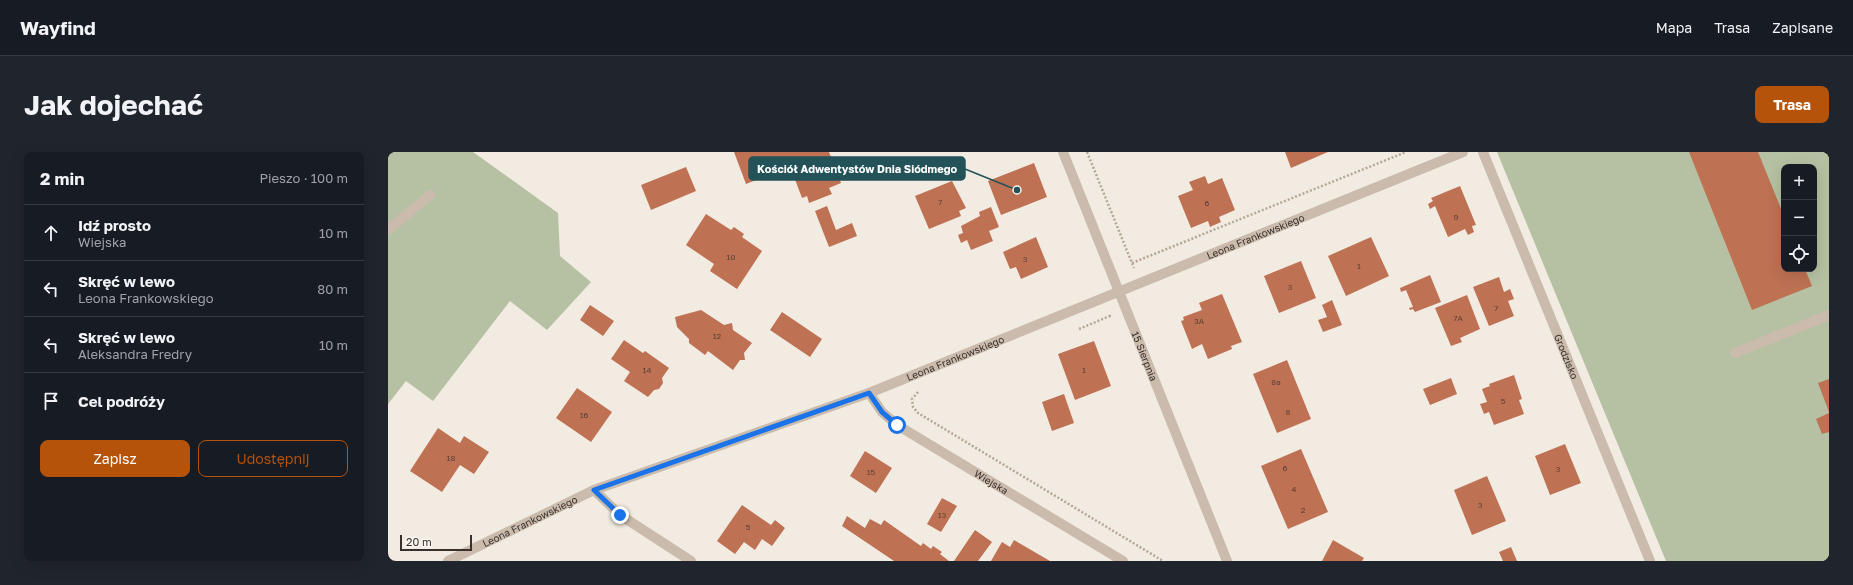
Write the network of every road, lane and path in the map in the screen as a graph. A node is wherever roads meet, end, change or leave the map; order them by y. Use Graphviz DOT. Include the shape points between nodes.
graph roads {
  1 [pos="1063,152"];
  2 [pos="1087,152"];
  3 [pos="1406,152"];
  4 [pos="1463,152"];
  5 [pos="1483,152"];
  6 [pos="430,196"];
  7 [pos="388,230"];
  8 [pos="1119,290"];
  9 [pos="1829,315"];
  10 [pos="1110,316"];
  11 [pos="1073,331"];
  12 [pos="1735,353"];
  13 [pos="925,389"];
  14 [pos="869,393"];
  15 [pos="594,490"];
  16 [pos="448,561"];
  17 [pos="691,561"];
  18 [pos="1123,561"];
  19 [pos="1163,561"];
  20 [pos="1227,561"];
  21 [pos="1650,561"];
  1 -- 8 [label="street, 15 Sierpnia"];
  2 -- 3 [label="path" via="1132,263"];
  4 -- 8 [label="street, Leona Frankowskiego"];
  5 -- 21 [label="street, Grodzisko"];
  6 -- 7 [label="street"];
  8 -- 14 [label="street, Leona Frankowskiego"];
  8 -- 20 [label="street, 15 Sierpnia"];
  9 -- 12 [label="street"];
  10 -- 11 [label="path"];
  13 -- 19 [label="path" via="912,399 913,407 918,413"];
  14 -- 15 [label="street, Leona Frankowskiego"];
  14 -- 18 [label="street, Wiejska" via="882,412 897,425"];
  15 -- 16 [label="street, Leona Frankowskiego"];
  15 -- 17 [label="street" via="620,515"];
}
